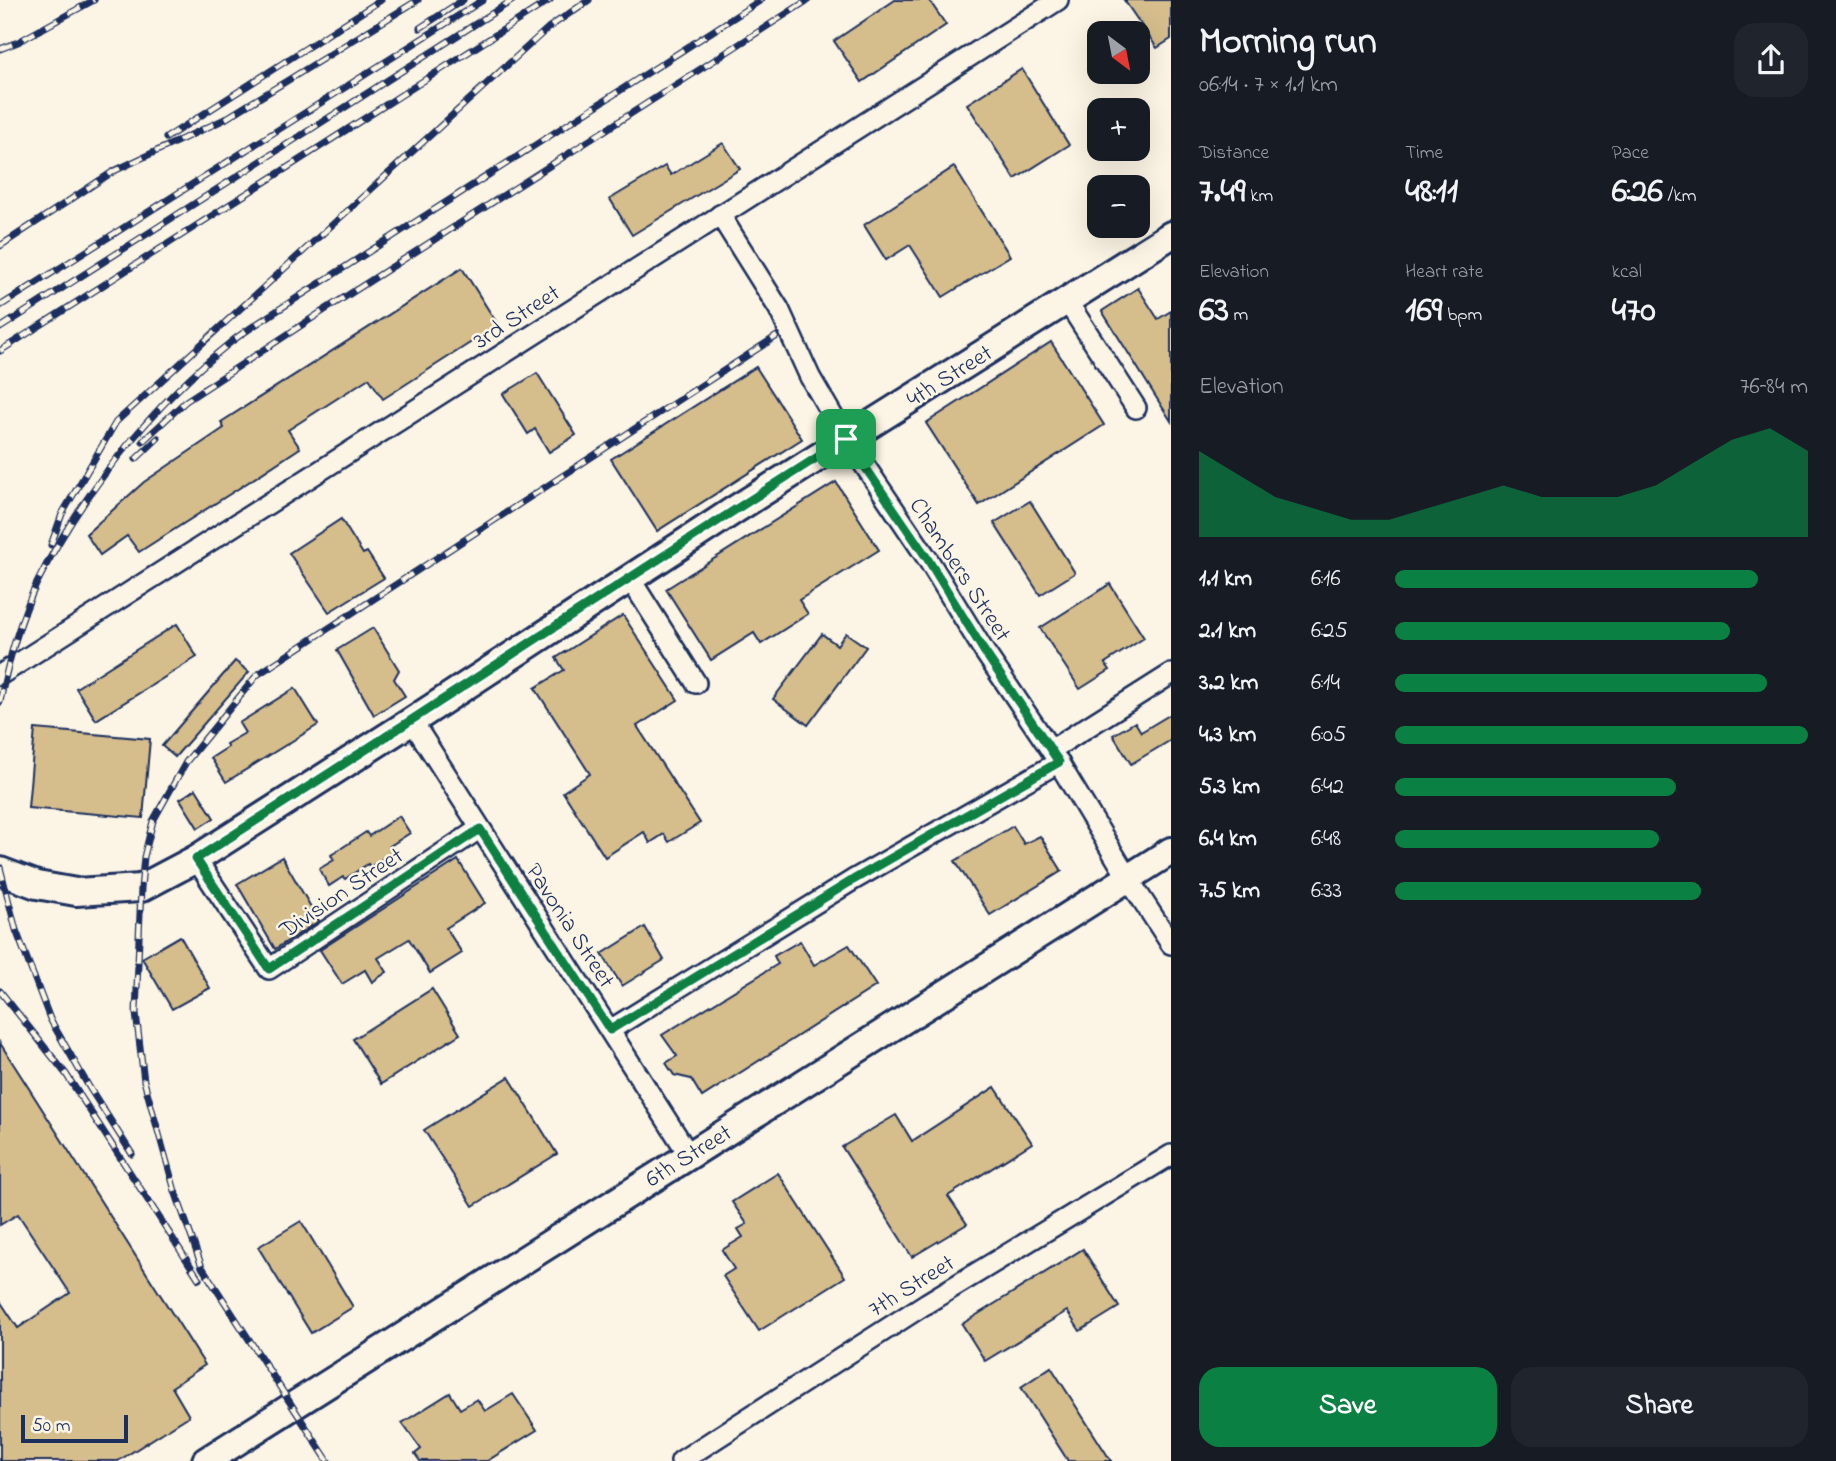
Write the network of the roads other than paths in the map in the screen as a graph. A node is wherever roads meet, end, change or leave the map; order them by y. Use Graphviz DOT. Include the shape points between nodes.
graph roads {
  1 [pos="1058,0"];
  2 [pos="720,215"];
  3 [pos="1171,235"];
  4 [pos="1067,301"];
  5 [pos="1136,408"];
  6 [pos="846,439"];
  7 [pos="629,577"];
  8 [pos="1171,674"];
  9 [pos="0,675"];
  10 [pos="696,683"];
  11 [pos="412,721"];
  12 [pos="1055,756"];
  13 [pos="480,829"];
  14 [pos="1171,851"];
  15 [pos="196,859"];
  16 [pos="0,871"];
  17 [pos="1128,878"];
  18 [pos="1171,944"];
  19 [pos="610,1030"];
  20 [pos="689,1155"];
  21 [pos="1171,1155"];
  22 [pos="206,1461"];
  23 [pos="681,1461"];
  1 -- 2 [label="street, 3rd Street"];
  2 -- 6 [label="street, Chambers Street" via="779,309 810,377"];
  2 -- 9 [label="street, 3rd Street"];
  3 -- 4 [label="main road, 4th Street"];
  4 -- 5 [label="street"];
  4 -- 6 [label="main road, 4th Street"];
  6 -- 7 [label="main road, 4th Street"];
  6 -- 12 [label="street, Chambers Street"];
  7 -- 10 [label="street"];
  7 -- 11 [label="main road, 4th Street"];
  8 -- 12 [label="street"];
  11 -- 13 [label="street, Pavonia Street"];
  11 -- 15 [label="main road, 4th Street"];
  12 -- 17 [label="street, Chambers Street"];
  12 -- 19 [label="street"];
  13 -- 15 [label="street, Division Street" via="269,969"];
  13 -- 19 [label="street, Pavonia Street"];
  14 -- 17 [label="main road, 6th Street"];
  15 -- 16 [label="main road, 4th Street" via="141,888 76,892 37,885"];
  17 -- 18 [label="street, Chambers Street"];
  17 -- 20 [label="main road, 6th Street"];
  19 -- 20 [label="street, Pavonia Street"];
  20 -- 22 [label="main road, 6th Street"];
  21 -- 23 [label="street, 7th Street" via="927,1303"];
}
